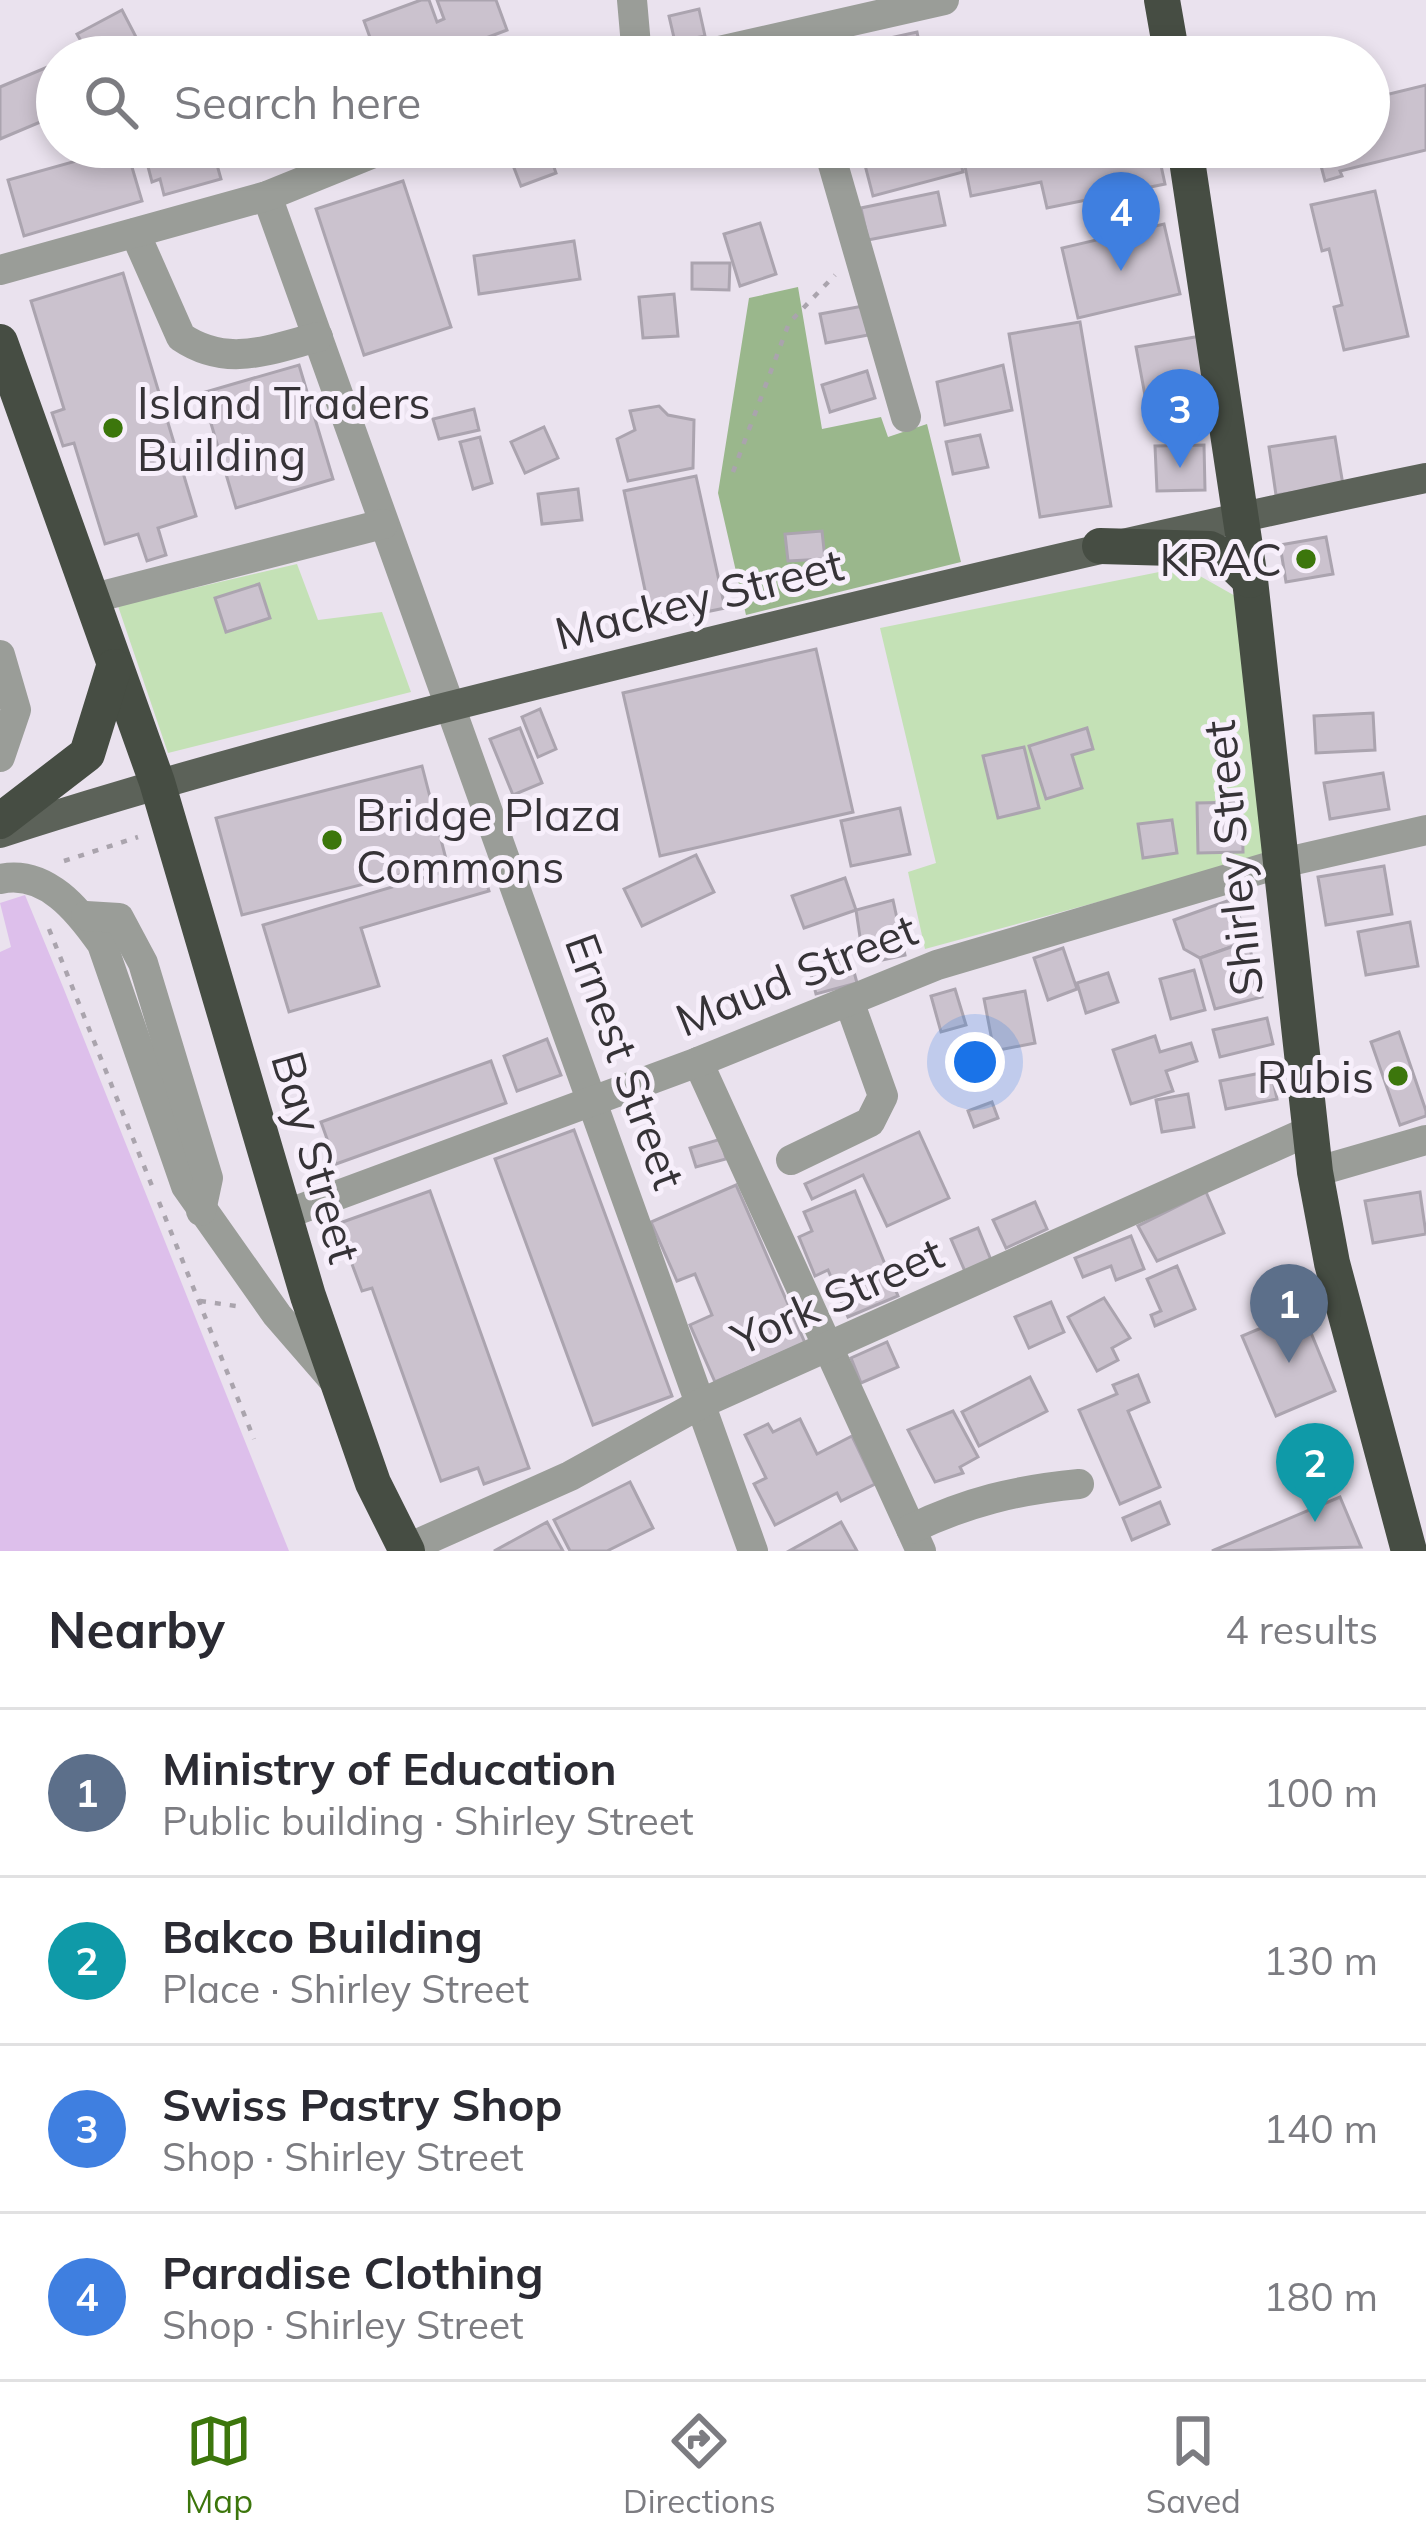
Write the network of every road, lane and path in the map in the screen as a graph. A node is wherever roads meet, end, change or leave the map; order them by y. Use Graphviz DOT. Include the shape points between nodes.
graph roads {
  1 [pos="632,0"];
  2 [pos="1162,0"];
  3 [pos="933,2"];
  4 [pos="635,36"];
  5 [pos="832,36"];
  6 [pos="1168,36"];
  7 [pos="347,168"];
  8 [pos="834,168"];
  9 [pos="1188,168"];
  10 [pos="267,196"];
  11 [pos="135,233"];
  12 [pos="860,260"];
  13 [pos="0,270"];
  14 [pos="318,337"];
  15 [pos="0,342"];
  16 [pos="907,417"];
  17 [pos="733,472"];
  18 [pos="1426,478"];
  19 [pos="1241,517"];
  20 [pos="382,524"];
  21 [pos="1100,546"];
  22 [pos="1250,580"];
  23 [pos="90,599"];
  24 [pos="0,655"];
  25 [pos="114,668"];
  26 [pos="452,705"];
  27 [pos="0,758"];
  28 [pos="158,782"];
  29 [pos="0,820"];
  30 [pos="170,826"];
  31 [pos="1426,830"];
  32 [pos="0,833"];
  33 [pos="50,858"];
  34 [pos="1282,863"];
  35 [pos="0,879"];
  36 [pos="849,1001"];
  37 [pos="698,1062"];
  38 [pos="592,1102"];
  39 [pos="1309,1131"];
  40 [pos="1426,1140"];
  41 [pos="791,1160"];
  42 [pos="1315,1172"];
  43 [pos="284,1215"];
  44 [pos="824,1349"];
  45 [pos="341,1389"];
  46 [pos="702,1403"];
  47 [pos="1078,1484"];
  48 [pos="916,1540"];
  49 [pos="406,1550"];
  50 [pos="753,1551"];
  51 [pos="1409,1551"];
  1 -- 4 [label="street"];
  2 -- 6 [label="highway"];
  3 -- 5 [label="street"];
  7 -- 10 [label="street"];
  8 -- 12 [label="street"];
  9 -- 19 [label="highway, Shirley Street"];
  10 -- 11 [label="street"];
  10 -- 14 [label="street, Ernest Street"];
  11 -- 13 [label="street"];
  11 -- 14 [label="street" via="181,337 196,347 226,358"];
  12 -- 16 [label="street"];
  12 -- 17 [label="path" via="830,278 789,322"];
  14 -- 20 [label="street, Ernest Street"];
  15 -- 23 [label="highway, Bay Street"];
  18 -- 19 [label="main road, Mackey Street"];
  19 -- 21 [label="main road, Mackey Street"];
  19 -- 22 [label="highway, Shirley Street"];
  20 -- 23 [label="street"];
  20 -- 26 [label="street, Ernest Street"];
  21 -- 22 [label="highway" via="1210,549"];
  21 -- 26 [label="main road, Mackey Street"];
  22 -- 34 [label="highway, Shirley Street"];
  23 -- 25 [label="highway, Bay Street"];
  24 -- 27 [label="street" via="16,710"];
  25 -- 28 [label="highway, Bay Street"];
  25 -- 29 [label="highway" via="87,754"];
  26 -- 28 [label="main road, Mackey Street"];
  26 -- 38 [label="street, Ernest Street"];
  28 -- 30 [label="highway, Bay Street"];
  28 -- 32 [label="main road, Mackey Street"];
  30 -- 33 [label="path" via="77,861"];
  30 -- 43 [label="highway, Bay Street"];
  31 -- 34 [label="street, Maud Street"];
  34 -- 36 [label="street, Maud Street" via="937,965"];
  34 -- 39 [label="highway, Shirley Street"];
  35 -- 45 [label="street" via="37,881 86,916 176,1166 284,1325"];
  36 -- 37 [label="street, Maud Street"];
  36 -- 41 [label="street" via="883,1096 870,1122"];
  37 -- 38 [label="street, Maud Street"];
  37 -- 44 [label="street"];
  38 -- 43 [label="street, Maud Street"];
  38 -- 46 [label="street, Ernest Street"];
  39 -- 42 [label="highway, Shirley Street"];
  39 -- 44 [label="street, York Street"];
  40 -- 42 [label="street"];
  42 -- 51 [label="highway, Shirley Street"];
  43 -- 45 [label="highway, Bay Street"];
  44 -- 46 [label="street, York Street"];
  44 -- 48 [label="street"];
  45 -- 49 [label="highway, Bay Street"];
  46 -- 49 [label="street, York Street" via="570,1476"];
  46 -- 50 [label="street, Ernest Street"];
  47 -- 48 [label="street" via="986,1497"];
}
